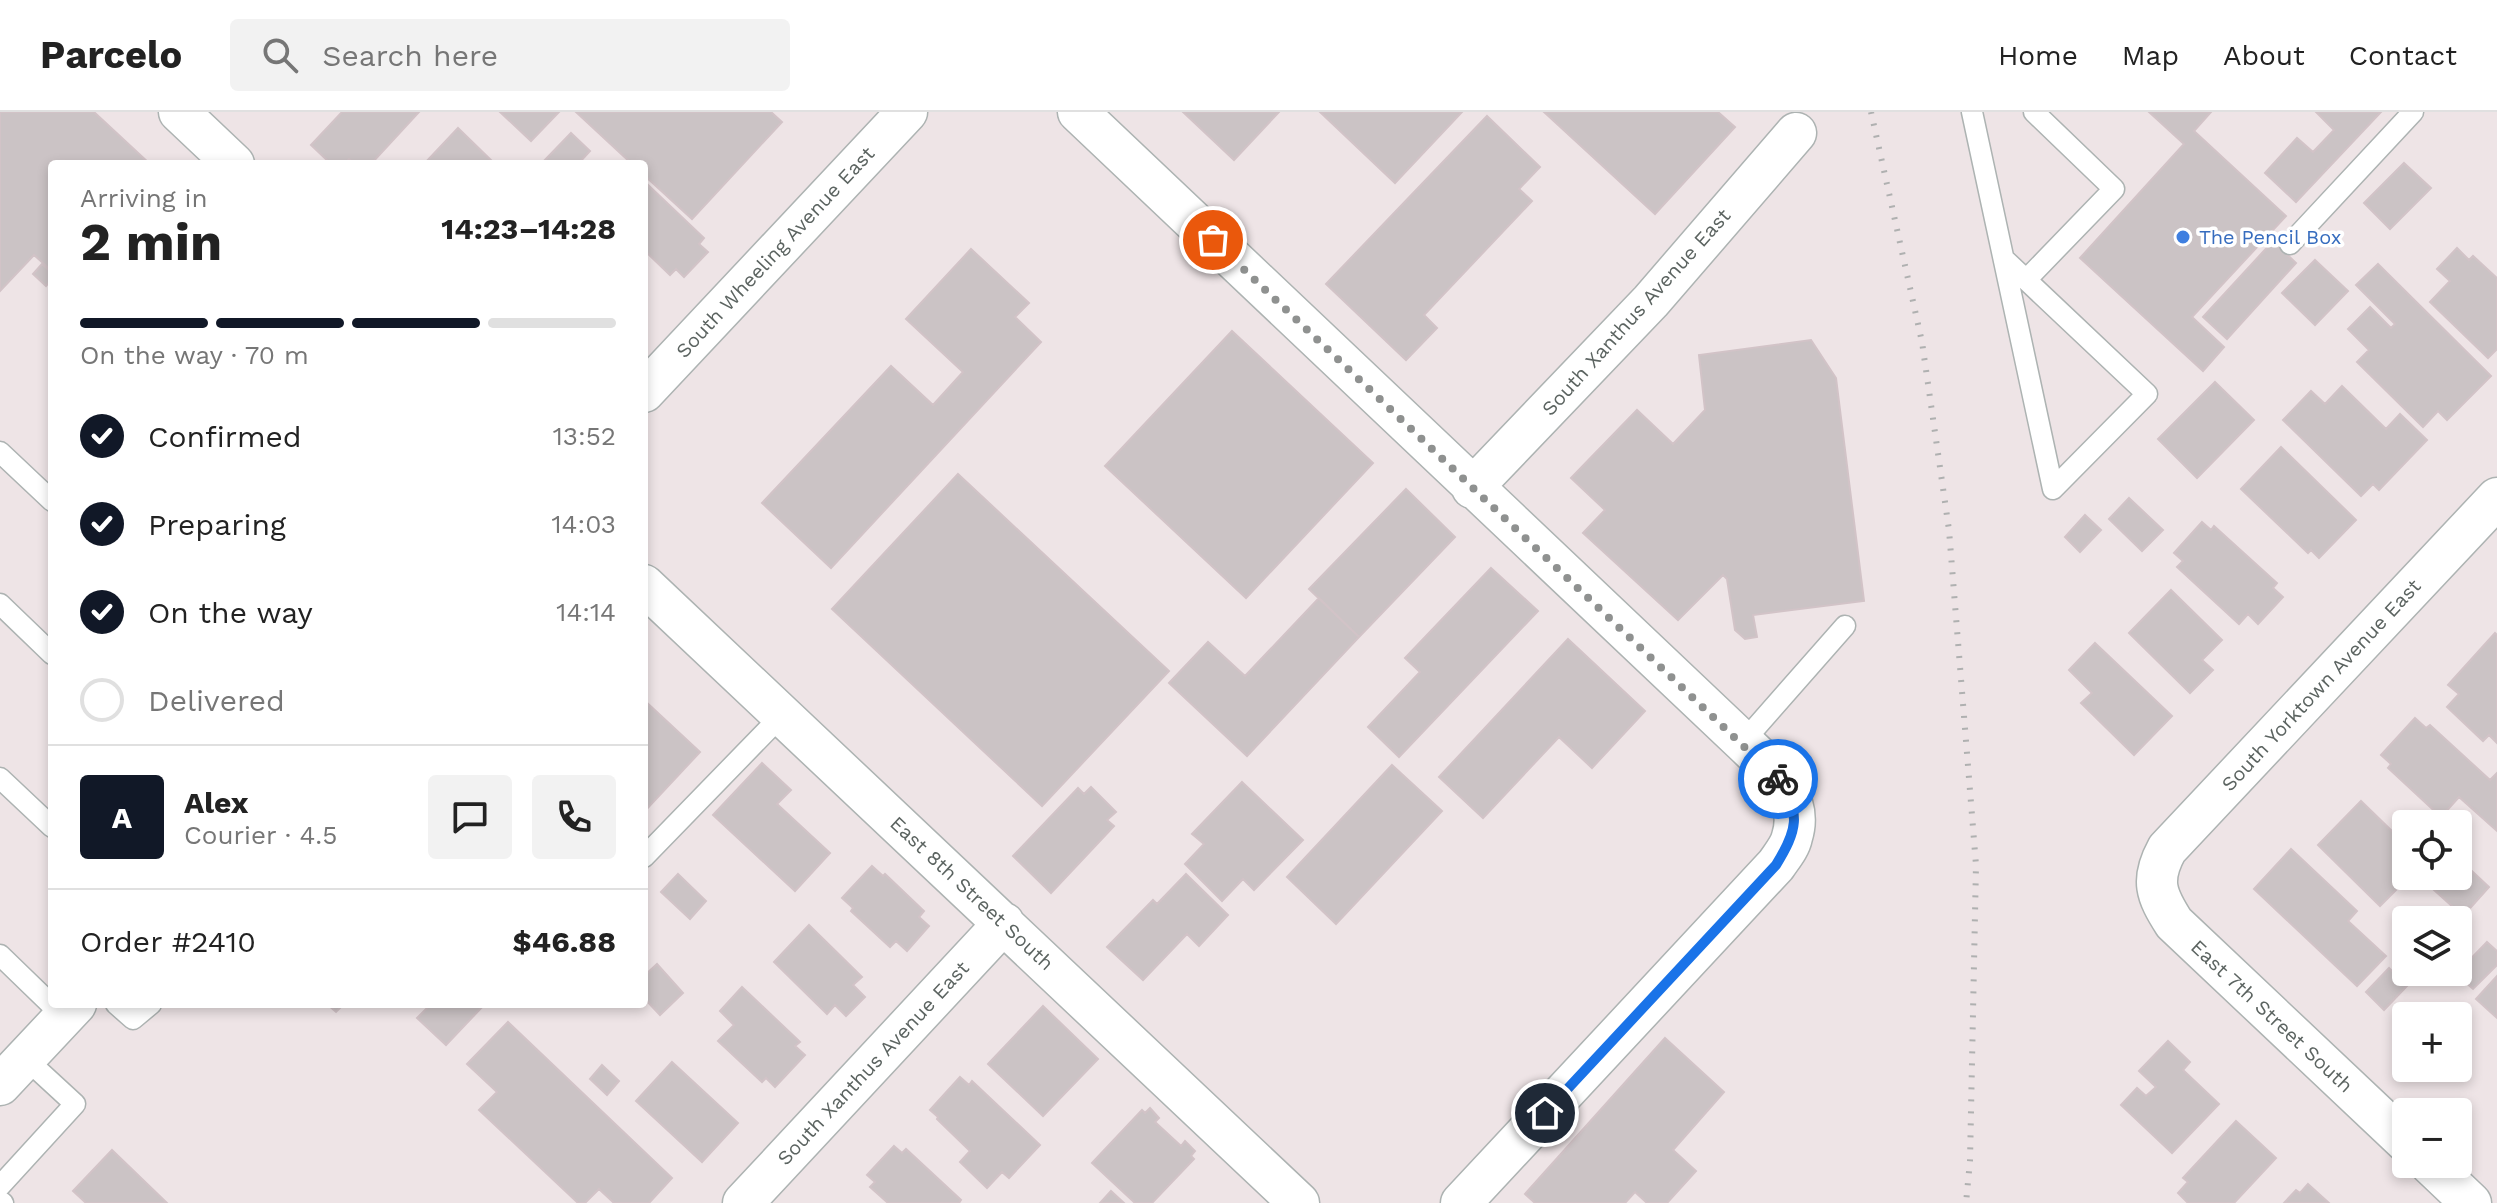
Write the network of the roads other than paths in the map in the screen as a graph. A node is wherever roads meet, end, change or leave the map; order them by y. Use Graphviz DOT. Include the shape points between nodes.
graph roads {
  1 [pos="1078,112"];
  2 [pos="1972,112"];
  3 [pos="2034,112"];
  4 [pos="2413,112"];
  5 [pos="900,114"];
  6 [pos="195,117"];
  7 [pos="1796,133"];
  8 [pos="231,160"];
  9 [pos="2290,244"];
  10 [pos="2004,259"];
  11 [pos="2026,280"];
  12 [pos="648,388"];
  13 [pos="0,452"];
  14 [pos="1472,488"];
  15 [pos="48,497"];
  16 [pos="2497,498"];
  17 [pos="648,589"];
  18 [pos="0,604"];
  19 [pos="1845,626"];
  20 [pos="48,650"];
  21 [pos="782,715"];
  22 [pos="1743,742"];
  23 [pos="0,778"];
  24 [pos="48,823"];
  25 [pos="648,853"];
  26 [pos="2155,879"];
  27 [pos="1004,923"];
  28 [pos="0,955"];
  29 [pos="48,993"];
  30 [pos="121,1008"];
  31 [pos="146,1008"];
  32 [pos="70,1010"];
  33 [pos="12,1072"];
  34 [pos="2392,1129"];
  35 [pos="2445,1178"];
  36 [pos="0,1186"];
  37 [pos="743,1203"];
  38 [pos="1299,1203"];
  39 [pos="1461,1203"];
  40 [pos="2471,1203"];
  1 -- 14 [label="street"];
  2 -- 10 [label="lane"];
  3 -- 11 [label="lane" via="2114,189"];
  4 -- 9 [label="lane"];
  5 -- 12 [label="street, South Wheeling Avenue East"];
  6 -- 8 [label="street"];
  7 -- 14 [label="street, South Xanthus Avenue East" via="1651,301"];
  10 -- 11 [label="lane"];
  10 -- 11 [label="lane" via="2053,489 2147,394"];
  13 -- 15 [label="lane"];
  14 -- 22 [label="street"];
  16 -- 26 [label="street, South Yorktown Avenue East" via="2167,849"];
  17 -- 21 [label="street, East 8th Street South"];
  18 -- 20 [label="lane"];
  19 -- 22 [label="lane"];
  21 -- 25 [label="lane"];
  21 -- 27 [label="street, East 8th Street South"];
  22 -- 39 [label="street" via="1789,794 1796,818 1792,839 1776,865"];
  23 -- 24 [label="lane"];
  26 -- 34 [label="street, East 7th Street South" via="2160,901 2174,923"];
  27 -- 37 [label="street, South Xanthus Avenue East"];
  27 -- 38 [label="street, East 8th Street South"];
  28 -- 29 [label="lane"];
  30 -- 31 [label="lane" via="133,1019"];
  32 -- 33 [label="street"];
  33 -- 36 [label="lane" via="75,1104"];
  35 -- 40 [label="street"];
}
